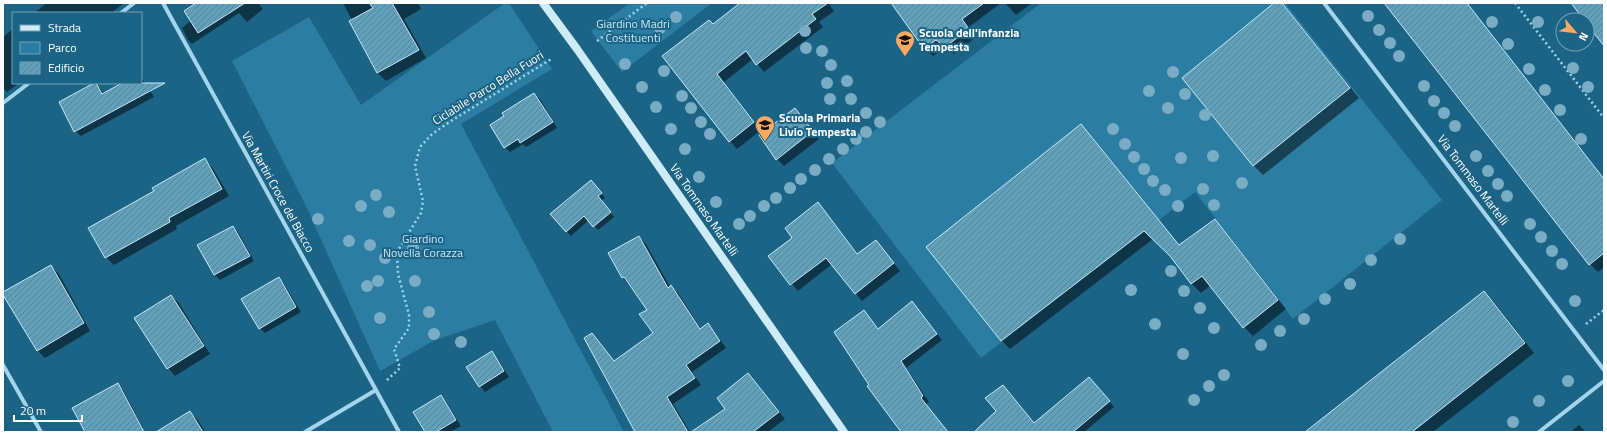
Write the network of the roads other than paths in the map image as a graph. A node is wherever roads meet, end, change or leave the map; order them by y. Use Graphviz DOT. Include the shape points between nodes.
graph roads {
  1 [pos="134,3"];
  2 [pos="163,3"];
  3 [pos="543,3"];
  4 [pos="1324,3"];
  5 [pos="122,12"];
  6 [pos="29,84"];
  7 [pos="3,103"];
  8 [pos="3,365"];
  9 [pos="1604,370"];
  10 [pos="1604,380"];
  11 [pos="376,390"];
  12 [pos="41,432"];
  13 [pos="305,432"];
  14 [pos="399,432"];
  15 [pos="844,432"];
  16 [pos="1539,432"];
  1 -- 5 [label="street"];
  2 -- 11 [label="street, Via Martiri Croce del Biacco"];
  3 -- 15 [label="main road, Via Tommaso Martelli" via="582,55"];
  4 -- 9 [label="street, Via Tommaso Martelli"];
  6 -- 7 [label="street"];
  8 -- 12 [label="street"];
  10 -- 16 [label="street"];
  11 -- 13 [label="street"];
  11 -- 14 [label="street, Via Martiri Croce del Biacco"];
}
